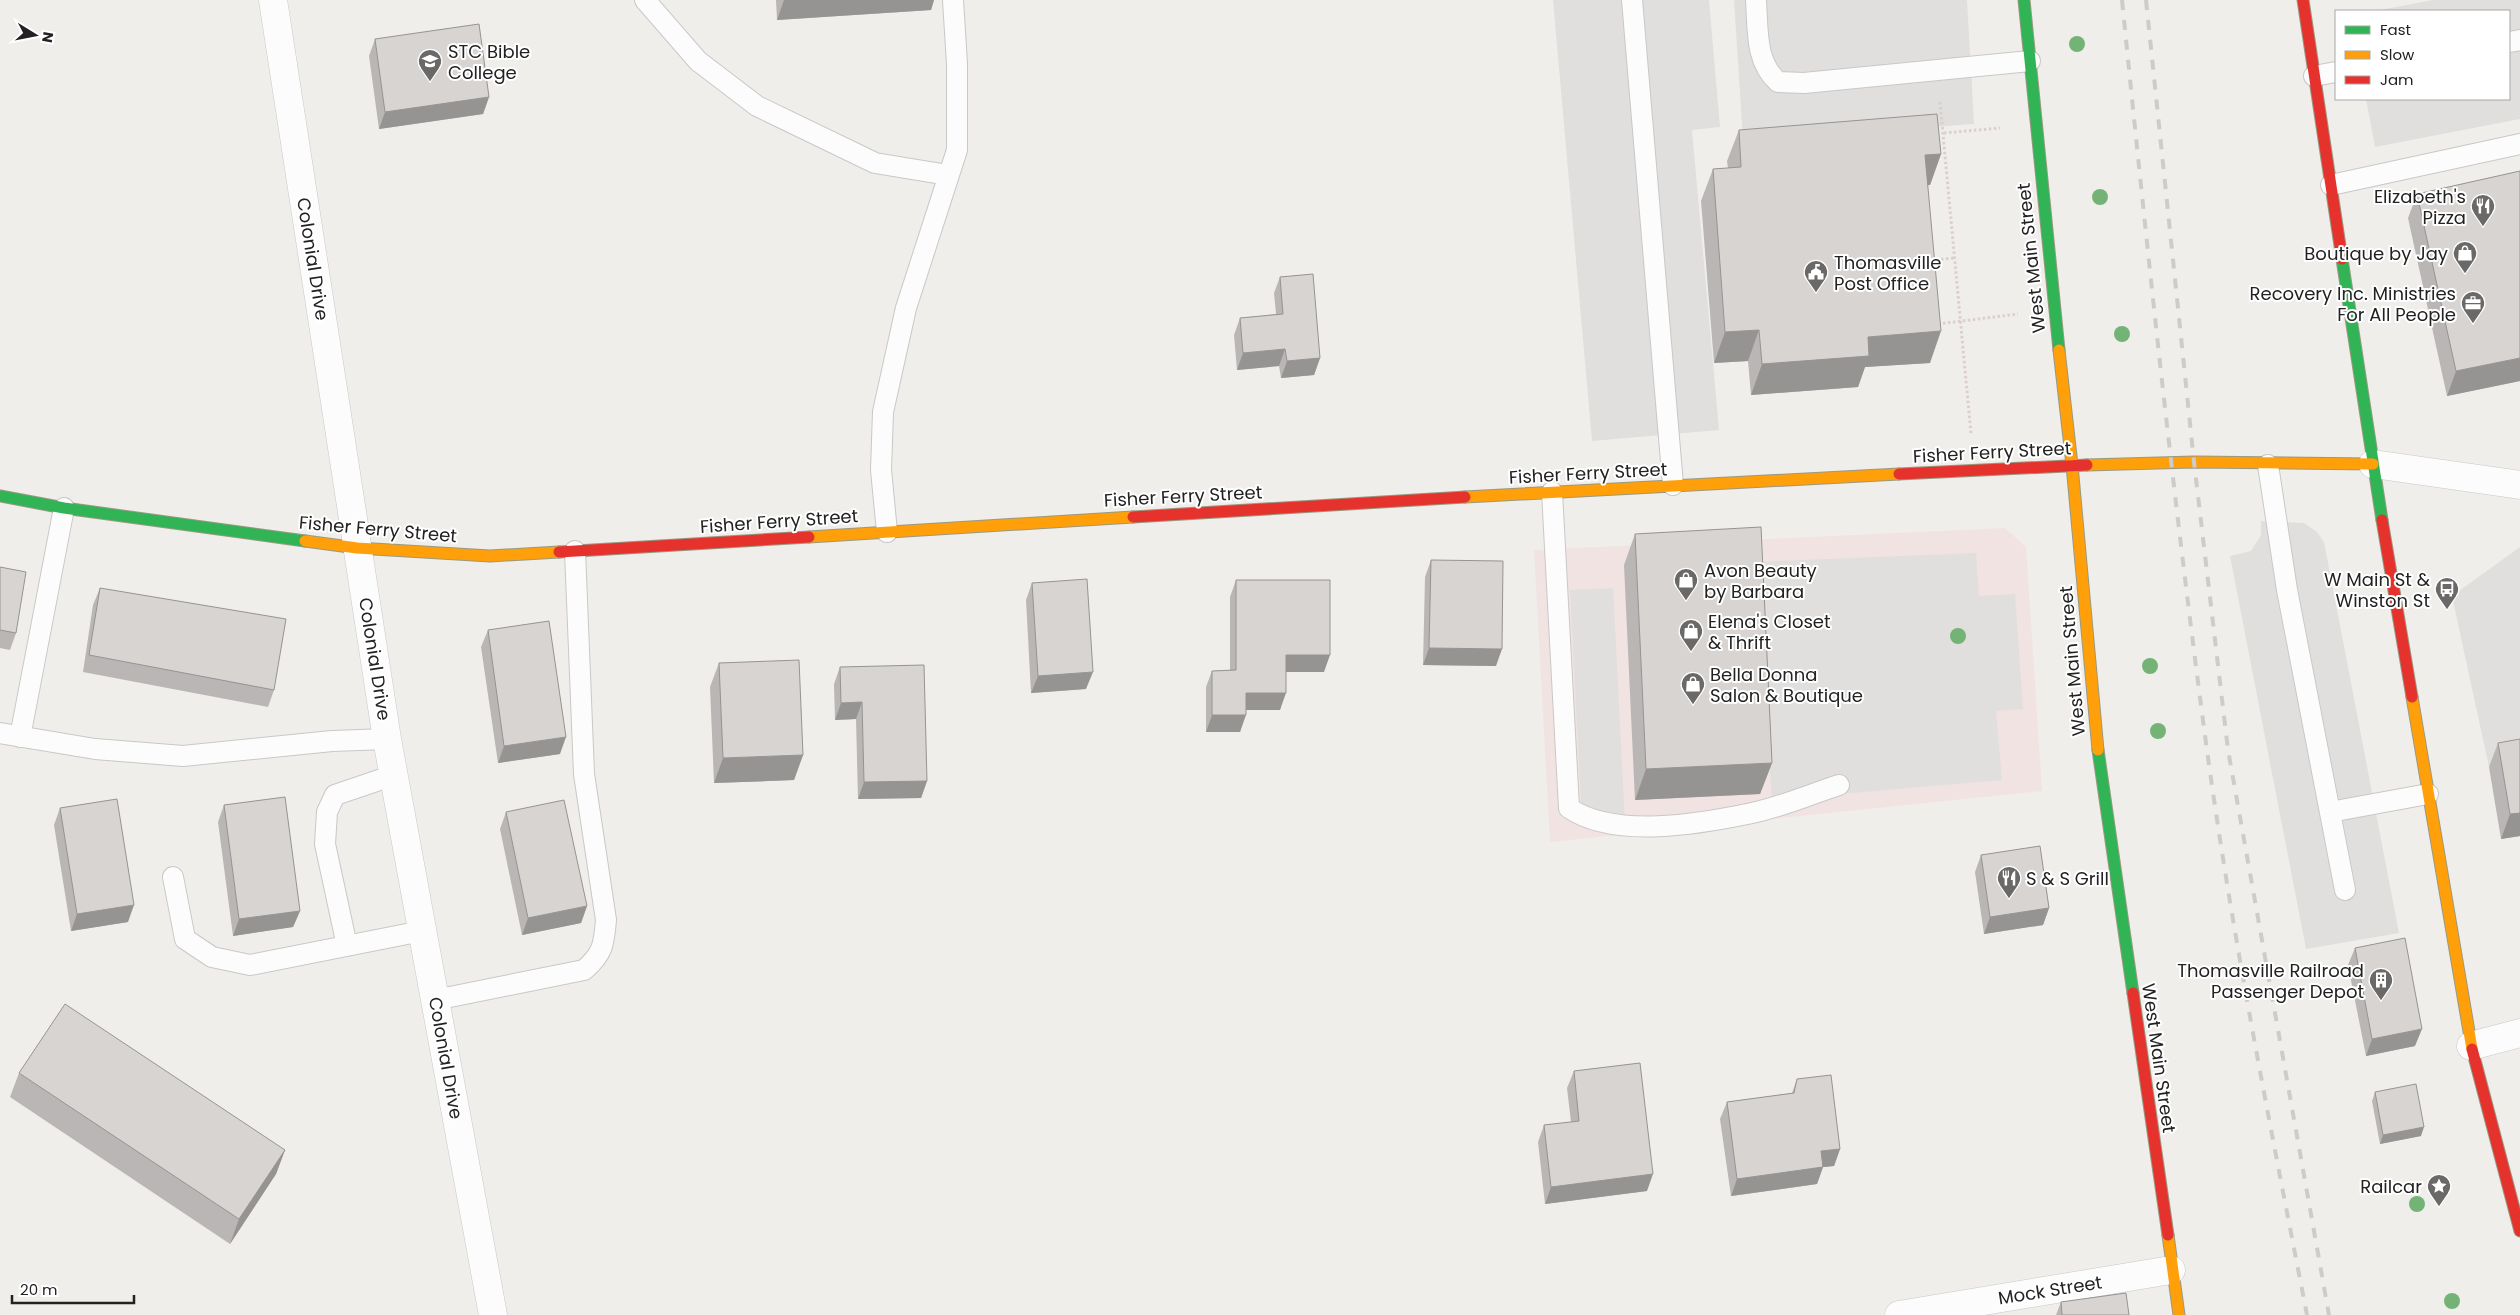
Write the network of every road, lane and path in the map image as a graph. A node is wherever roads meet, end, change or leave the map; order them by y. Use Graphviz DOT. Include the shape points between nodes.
graph roads {
  1 [pos="273,0"];
  2 [pos="645,0"];
  3 [pos="953,0"];
  4 [pos="1632,0"];
  5 [pos="1756,0"];
  6 [pos="2024,0"];
  7 [pos="2303,0"];
  8 [pos="2030,60"];
  9 [pos="1935,69"];
  10 [pos="2335,72"];
  11 [pos="2314,76"];
  12 [pos="2035,124"];
  13 [pos="1944,133"];
  14 [pos="2520,144"];
  15 [pos="948,176"];
  16 [pos="2331,185"];
  17 [pos="1955,258"];
  18 [pos="1929,260"];
  19 [pos="2054,310"];
  20 [pos="1960,321"];
  21 [pos="1935,325"];
  22 [pos="2373,464"];
  23 [pos="2072,465"];
  24 [pos="2268,465"];
  25 [pos="1974,471"];
  26 [pos="2520,485"];
  27 [pos="1673,486"];
  28 [pos="1552,492"];
  29 [pos="0,496"];
  30 [pos="64,508"];
  31 [pos="887,532"];
  32 [pos="357,548"];
  33 [pos="576,551"];
  34 [pos="0,734"];
  35 [pos="20,737"];
  36 [pos="387,739"];
  37 [pos="394,775"];
  38 [pos="1839,785"];
  39 [pos="2428,794"];
  40 [pos="2330,812"];
  41 [pos="174,877"];
  42 [pos="2345,890"];
  43 [pos="422,931"];
  44 [pos="347,946"];
  45 [pos="435,1000"];
  46 [pos="2520,1033"];
  47 [pos="2471,1046"];
  48 [pos="2520,1231"];
  49 [pos="2171,1270"];
  50 [pos="493,1315"];
  51 [pos="1899,1315"];
  52 [pos="2179,1315"];
  1 -- 32 [label="street, Colonial Drive"];
  2 -- 15 [label="lane" via="698,61 757,106 875,163"];
  3 -- 15 [label="lane" via="957,150"];
  4 -- 27 [label="lane"];
  5 -- 9 [label="lane" via="1761,60 1778,82 1804,83"];
  6 -- 8 [label="street, West Main Street"];
  7 -- 11 [label="street"];
  8 -- 9 [label="lane"];
  8 -- 12 [label="street, West Main Street"];
  9 -- 13 [label="path"];
  10 -- 11 [label="lane"];
  11 -- 16 [label="street"];
  12 -- 13 [label="path"];
  12 -- 19 [label="street, West Main Street"];
  13 -- 17 [label="path"];
  14 -- 16 [label="lane"];
  15 -- 31 [label="lane" via="906,308 882,412 881,470"];
  16 -- 22 [label="street"];
  17 -- 18 [label="path"];
  17 -- 20 [label="path"];
  19 -- 20 [label="path"];
  19 -- 23 [label="street, West Main Street"];
  20 -- 21 [label="path"];
  20 -- 25 [label="path"];
  22 -- 24 [label="street, Fisher Ferry Street"];
  22 -- 26 [label="street"];
  22 -- 39 [label="street"];
  23 -- 24 [label="street, Fisher Ferry Street" via="2194,462"];
  23 -- 25 [label="street, Fisher Ferry Street"];
  23 -- 49 [label="street, West Main Street" via="2096,740"];
  24 -- 40 [label="lane" via="2287,590"];
  25 -- 27 [label="street, Fisher Ferry Street"];
  27 -- 28 [label="street, Fisher Ferry Street"];
  28 -- 31 [label="street, Fisher Ferry Street"];
  28 -- 38 [label="lane" via="1568,808 1581,816 1605,822 1637,826 1689,824 1753,813"];
  29 -- 30 [label="street, Fisher Ferry Street"];
  30 -- 32 [label="street, Fisher Ferry Street"];
  30 -- 35 [label="lane"];
  31 -- 33 [label="street, Fisher Ferry Street"];
  32 -- 33 [label="street, Fisher Ferry Street" via="490,556"];
  32 -- 36 [label="street, Colonial Drive"];
  33 -- 45 [label="lane" via="584,774 606,920 604,941 598,958 584,970"];
  34 -- 35 [label="lane"];
  35 -- 36 [label="lane" via="96,749 183,756 332,741"];
  36 -- 37 [label="street, Colonial Drive"];
  37 -- 43 [label="street, Colonial Drive"];
  37 -- 44 [label="lane" via="336,795 327,812 325,844"];
  39 -- 40 [label="lane"];
  39 -- 47 [label="street"];
  40 -- 42 [label="lane"];
  41 -- 44 [label="lane" via="185,939 212,957 250,965"];
  43 -- 44 [label="lane"];
  43 -- 45 [label="street, Colonial Drive"];
  45 -- 50 [label="street, Colonial Drive"];
  46 -- 47 [label="street"];
  47 -- 48 [label="street"];
  49 -- 51 [label="street, Mock Street"];
  49 -- 52 [label="street, West Main Street"];
}
